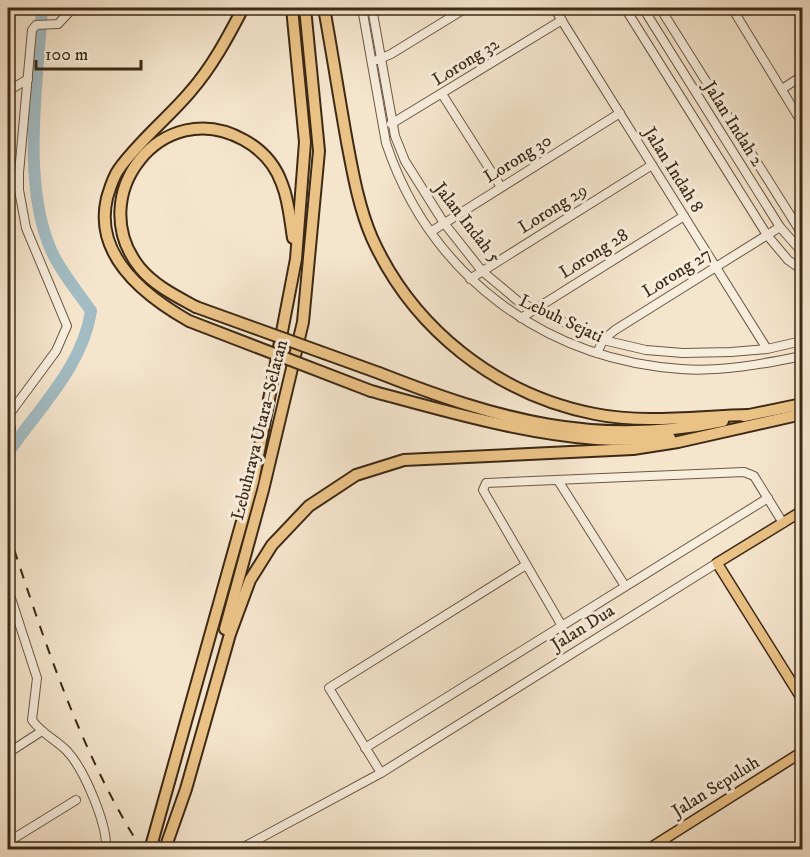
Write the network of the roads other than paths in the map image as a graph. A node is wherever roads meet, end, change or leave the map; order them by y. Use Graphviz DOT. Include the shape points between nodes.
graph roads {
  1 [pos="72,8"];
  2 [pos="243,8"];
  3 [pos="292,8"];
  4 [pos="305,8"];
  5 [pos="324,8"];
  6 [pos="362,8"];
  7 [pos="372,8"];
  8 [pos="466,8"];
  9 [pos="554,8"];
  10 [pos="625,8"];
  11 [pos="643,8"];
  12 [pos="660,8"];
  13 [pos="732,8"];
  14 [pos="562,20"];
  15 [pos="380,59"];
  16 [pos="371,61"];
  17 [pos="802,76"];
  18 [pos="28,79"];
  19 [pos="782,89"];
  20 [pos="8,91"];
  21 [pos="442,94"];
  22 [pos="620,113"];
  23 [pos="393,123"];
  24 [pos="802,123"];
  25 [pos="384,127"];
  26 [pos="652,165"];
  27 [pos="501,187"];
  28 [pos="684,216"];
  29 [pos="444,223"];
  30 [pos="780,227"];
  31 [pos="432,231"];
  32 [pos="802,234"];
  33 [pos="767,235"];
  34 [pos="802,252"];
  35 [pos="296,259"];
  36 [pos="716,267"];
  37 [pos="802,270"];
  38 [pos="482,271"];
  39 [pos="470,279"];
  40 [pos="535,309"];
  41 [pos="521,318"];
  42 [pos="603,340"];
  43 [pos="802,341"];
  44 [pos="767,349"];
  45 [pos="597,353"];
  46 [pos="802,356"];
  47 [pos="802,404"];
  48 [pos="802,414"];
  49 [pos="8,415"];
  50 [pos="749,415"];
  51 [pos="712,435"];
  52 [pos="8,439"];
  53 [pos="558,482"];
  54 [pos="768,498"];
  55 [pos="802,511"];
  56 [pos="783,523"];
  57 [pos="717,564"];
  58 [pos="526,565"];
  59 [pos="625,586"];
  60 [pos="8,589"];
  61 [pos="562,626"];
  62 [pos="802,699"];
  63 [pos="42,731"];
  64 [pos="365,748"];
  65 [pos="802,752"];
  66 [pos="8,753"];
  67 [pos="381,773"];
  68 [pos="75,800"];
  69 [pos="8,842"];
  70 [pos="166,846"];
  71 [pos="106,849"];
  72 [pos="150,849"];
  73 [pos="238,849"];
  74 [pos="647,849"];
  1 -- 18 [label="street" via="58,24 36,25 32,30"];
  2 -- 51 [label="highway, bridge" via="222,48 192,91 118,170 105,207 107,236 120,265 158,302 189,321 371,391 453,413 598,440"];
  3 -- 35 [label="highway, Lebuhraya Utara–Selatan" via="305,142"];
  4 -- 70 [label="highway, Lebuhraya Utara–Selatan" via="319,151 300,340 264,490"];
  5 -- 50 [label="highway" via="364,217 389,273 428,323 462,355 506,384 564,407 624,418"];
  6 -- 16 [label="street, Lebuh Sejati"];
  7 -- 15 [label="street, Jalan Indah 5"];
  8 -- 15 [label="street"];
  9 -- 14 [label="street, Jalan Indah 8"];
  10 -- 33 [label="street"];
  11 -- 30 [label="street, Jalan Indah 2"];
  12 -- 32 [label="street, Jalan Indah 2"];
  13 -- 19 [label="street"];
  14 -- 21 [label="street, Lorong 32"];
  14 -- 22 [label="street, Jalan Indah 8"];
  15 -- 16 [label="street"];
  15 -- 23 [label="street, Jalan Indah 5"];
  16 -- 25 [label="street, Lebuh Sejati"];
  17 -- 19 [label="street"];
  18 -- 20 [label="street"];
  18 -- 49 [label="street" via="19,173 21,208 67,326 56,351"];
  19 -- 24 [label="street"];
  21 -- 23 [label="street, Lorong 32"];
  21 -- 27 [label="street"];
  22 -- 26 [label="street, Jalan Indah 8"];
  22 -- 27 [label="street, Lorong 30"];
  23 -- 25 [label="street, Lorong 32"];
  23 -- 29 [label="street, Jalan Indah 5" via="409,168"];
  25 -- 31 [label="street, Lebuh Sejati" via="394,164"];
  26 -- 28 [label="street, Jalan Indah 8"];
  26 -- 38 [label="street, Lorong 29"];
  27 -- 29 [label="street, Lorong 30"];
  28 -- 36 [label="street, Jalan Indah 8"];
  28 -- 40 [label="street, Lorong 28"];
  29 -- 31 [label="street, Lorong 30"];
  29 -- 38 [label="street, Jalan Indah 5"];
  30 -- 33 [label="street, Lorong 27"];
  30 -- 34 [label="street, Jalan Indah 2"];
  31 -- 39 [label="street, Lebuh Sejati"];
  33 -- 36 [label="street, Lorong 27"];
  33 -- 37 [label="street"];
  35 -- 50 [label="highway, bridge" via="282,183 264,154 239,137 209,128 194,128 170,136 142,156 128,176 120,216 129,251 151,279 196,307 449,400 568,429 660,430"];
  35 -- 72 [label="highway, Lebuhraya Utara–Selatan" via="253,482"];
  36 -- 42 [label="street, Lorong 27"];
  36 -- 44 [label="street, Jalan Indah 8"];
  38 -- 39 [label="street, Lorong 29"];
  38 -- 40 [label="street, Jalan Indah 5" via="519,302"];
  39 -- 41 [label="street, Lebuh Sejati"];
  40 -- 41 [label="street, Lorong 28"];
  40 -- 42 [label="street, Jalan Indah 5"];
  41 -- 45 [label="street, Lebuh Sejati"];
  42 -- 44 [label="street, Jalan Indah 5" via="683,353"];
  42 -- 45 [label="street"];
  43 -- 44 [label="street, Jalan Indah 5"];
  45 -- 46 [label="street, Lebuh Sejati" via="643,365 684,369 729,368"];
  47 -- 50 [label="highway"];
  48 -- 51 [label="highway"];
  49 -- 52 [label="street"];
  51 -- 70 [label="highway" via="633,449 404,460 356,475 309,506 272,545 250,580"];
  53 -- 54 [label="street" via="744,472 754,476"];
  53 -- 58 [label="street" via="486,483 483,487"];
  53 -- 59 [label="street"];
  54 -- 56 [label="street"];
  54 -- 59 [label="street"];
  55 -- 56 [label="main road, Jalan Dua"];
  56 -- 57 [label="main road, Jalan Dua"];
  57 -- 62 [label="main road"];
  57 -- 67 [label="street, Jalan Dua"];
  58 -- 61 [label="street"];
  58 -- 64 [label="street" via="333,683 331,693"];
  59 -- 61 [label="street"];
  60 -- 63 [label="street" via="35,668 37,686 32,720"];
  61 -- 64 [label="street"];
  63 -- 66 [label="street"];
  63 -- 71 [label="street" via="67,751 76,765 104,826"];
  64 -- 67 [label="street"];
  65 -- 74 [label="main road, Jalan Sepuluh"];
  67 -- 73 [label="street, Jalan Dua"];
  68 -- 69 [label="street"];
}
